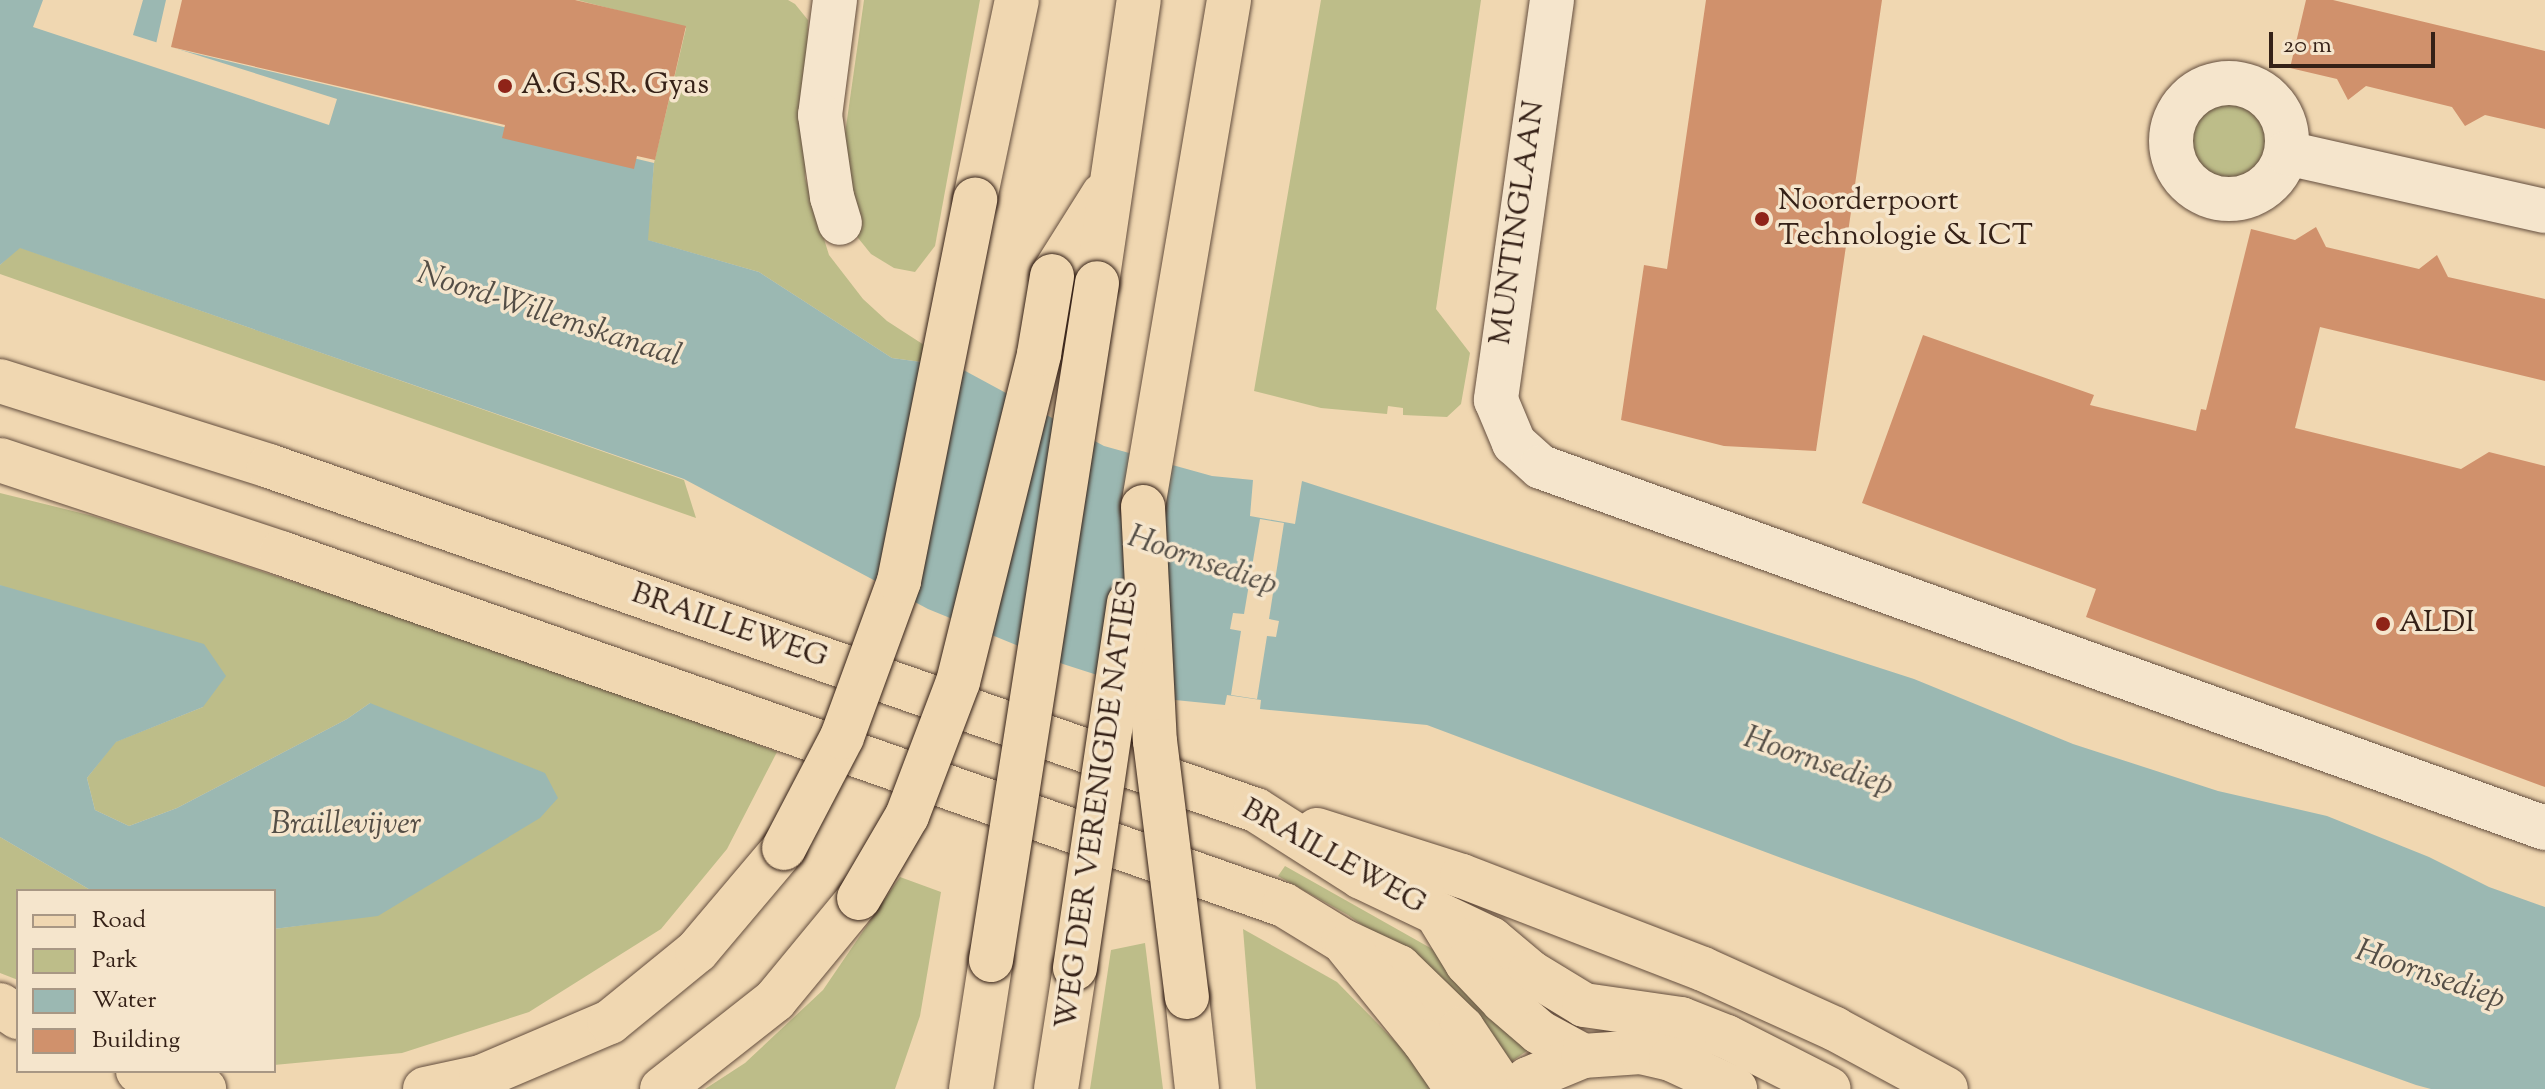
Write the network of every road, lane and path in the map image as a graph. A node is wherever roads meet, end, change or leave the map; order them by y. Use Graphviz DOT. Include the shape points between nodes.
graph roads {
  1 [pos="835,0"];
  2 [pos="1017,0"];
  3 [pos="1139,0"];
  4 [pos="1229,0"];
  5 [pos="1552,0"];
  6 [pos="2287,153"];
  7 [pos="1111,183"];
  8 [pos="2545,211"];
  9 [pos="840,223"];
  10 [pos="0,381"];
  11 [pos="0,460"];
  12 [pos="1143,507"];
  13 [pos="1256,810"];
  14 [pos="2545,828"];
  15 [pos="1439,917"];
  16 [pos="1343,941"];
  17 [pos="1583,1056"];
  18 [pos="143,1073"];
  19 [pos="204,1089"];
  20 [pos="425,1089"];
  21 [pos="662,1089"];
  22 [pos="971,1089"];
  23 [pos="1056,1089"];
  24 [pos="1197,1089"];
  25 [pos="1457,1089"];
  26 [pos="1503,1089"];
  27 [pos="1517,1089"];
  28 [pos="1735,1089"];
  29 [pos="1829,1089"];
  30 [pos="1946,1089"];
  1 -- 9 [label="street" via="820,115"];
  2 -- 20 [label="main road, bridge" via="899,581 842,737 784,848 697,951 610,1022 481,1077"];
  3 -- 7 [label="main road"];
  4 -- 12 [label="main road, WEG DER VERENIGDE NATIES"];
  5 -- 14 [label="street, MUNTINGLAAN" via="1496,400 1514,443 1541,467"];
  6 -- 8 [label="street"];
  7 -- 21 [label="main road, bridge" via="1052,276 1039,354 958,682 907,816 859,898 775,1000"];
  7 -- 22 [label="main road, bridge"];
  10 -- 13 [label="main road, BRAILLEWEG" via="269,466"];
  11 -- 16 [label="main road" via="1235,886 1284,905"];
  12 -- 23 [label="main road, WEG DER VERENIGDE NATIES, bridge"];
  12 -- 24 [label="main road, bridge" via="1155,741"];
  13 -- 15 [label="main road, BRAILLEWEG" via="1361,877"];
  13 -- 30 [label="main road" via="1462,876 1703,969 1835,1029"];
  15 -- 17 [label="main road, BRAILLEWEG" via="1467,963 1503,1001 1539,1032"];
  15 -- 29 [label="main road, BRAILLEWEG" via="1491,939 1530,972 1584,1005 1681,1019"];
  16 -- 25 [label="main road"];
  16 -- 26 [label="main road" via="1399,967 1462,1028"];
  17 -- 27 [label="main road" via="1528,1079"];
  17 -- 28 [label="main road" via="1641,1052 1671,1059"];
  18 -- 19 [label="main road"];
}
